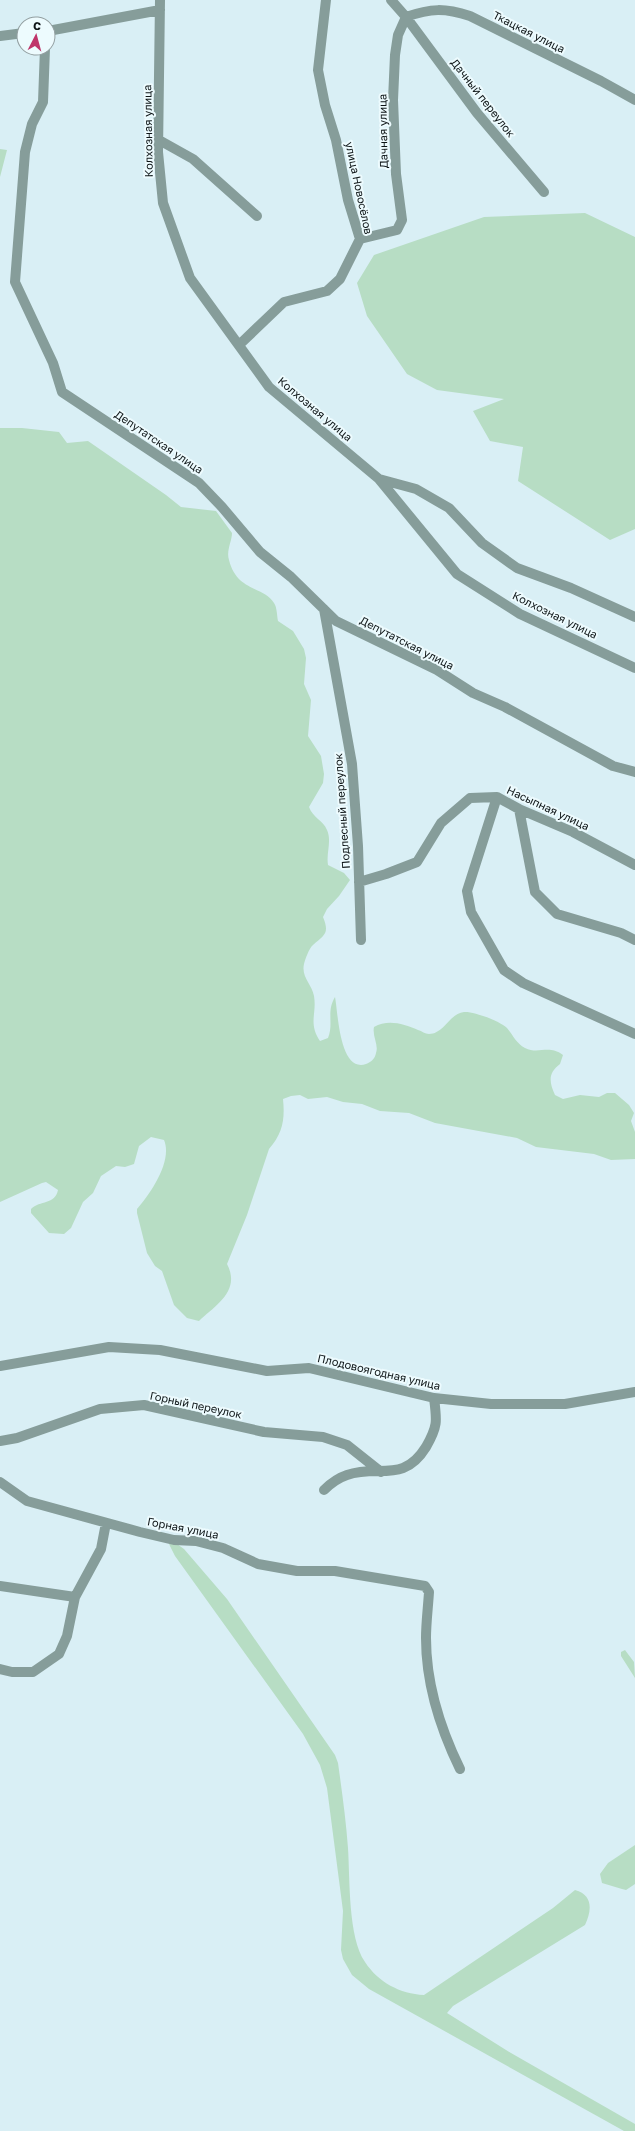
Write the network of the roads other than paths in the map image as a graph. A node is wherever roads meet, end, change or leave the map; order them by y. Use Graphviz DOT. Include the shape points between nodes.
graph roads {
  1 [pos="326,0"];
  2 [pos="391,0"];
  3 [pos="160,5"];
  4 [pos="406,17"];
  5 [pos="56,30"];
  6 [pos="16,35"];
  7 [pos="0,36"];
  8 [pos="45,56"];
  9 [pos="635,100"];
  10 [pos="159,140"];
  11 [pos="544,192"];
  12 [pos="257,216"];
  13 [pos="360,239"];
  14 [pos="239,345"];
  15 [pos="379,479"];
  16 [pos="324,609"];
  17 [pos="635,617"];
  18 [pos="635,668"];
  19 [pos="635,772"];
  20 [pos="497,797"];
  21 [pos="519,809"];
  22 [pos="635,865"];
  23 [pos="359,882"];
  24 [pos="361,940"];
  25 [pos="635,940"];
  26 [pos="635,1034"];
  27 [pos="0,1366"];
  28 [pos="635,1392"];
  29 [pos="434,1398"];
  30 [pos="0,1441"];
  31 [pos="381,1472"];
  32 [pos="0,1482"];
  33 [pos="324,1490"];
  34 [pos="106,1524"];
  35 [pos="0,1586"];
  36 [pos="75,1597"];
  37 [pos="0,1669"];
  38 [pos="460,1769"];
  1 -- 13 [label="street, улица Новосёлов" via="318,70 348,200"];
  2 -- 4 [label="street"];
  3 -- 5 [label="street"];
  3 -- 10 [label="street, Колхозная улица"];
  4 -- 9 [label="street, Ткацкая улица" via="435,9 470,16"];
  4 -- 11 [label="street, Дачный переулок" via="477,113"];
  4 -- 13 [label="street, Дачная улица" via="398,35 393,100 396,174 402,220 397,230"];
  6 -- 7 [label="street"];
  8 -- 16 [label="street, Депутатская улица" via="43,102 32,124 25,152 15,282 53,362 62,392 199,483 260,552"];
  10 -- 12 [label="street" via="193,159"];
  10 -- 14 [label="street, Колхозная улица" via="163,203 190,278"];
  13 -- 14 [label="street, улица Новосёлов" via="340,279 327,291 284,302"];
  14 -- 15 [label="street, Колхозная улица" via="269,387"];
  15 -- 17 [label="street" via="416,489 449,508 482,543 517,568 571,588"];
  15 -- 18 [label="street, Колхозная улица" via="457,574 520,614"];
  16 -- 19 [label="street, Депутатская улица" via="336,621 437,670 473,693 505,707 613,766"];
  16 -- 23 [label="street, Подлесный переулок" via="352,764"];
  20 -- 21 [label="street, Насыпная улица"];
  20 -- 23 [label="street, Насыпная улица" via="470,798 441,823 417,862"];
  20 -- 26 [label="street" via="467,890 471,912 504,970 523,983"];
  21 -- 22 [label="street, Насыпная улица" via="573,832"];
  21 -- 25 [label="street" via="535,892 557,914 621,933"];
  23 -- 24 [label="street, Подлесный переулок"];
  27 -- 29 [label="street, Плодовоягодная улица" via="109,1347 160,1350 267,1371 309,1368"];
  28 -- 29 [label="street, Плодовоягодная улица" via="565,1404 491,1404"];
  29 -- 31 [label="street" via="436,1426 418,1459 407,1467 393,1472"];
  30 -- 31 [label="street, Горный переулок" via="17,1438 100,1409 144,1405 264,1432 322,1437 347,1444"];
  31 -- 33 [label="street" via="348,1475 332,1482"];
  32 -- 34 [label="street, Горная улица" via="27,1502"];
  34 -- 36 [label="street" via="101,1549"];
  34 -- 38 [label="street, Горная улица" via="174,1540 196,1541 223,1548 258,1564 296,1571 335,1571 425,1586 429,1592 426,1638 428,1673 448,1745"];
  35 -- 36 [label="street"];
  36 -- 37 [label="street" via="67,1636 59,1654 33,1672"];
}
